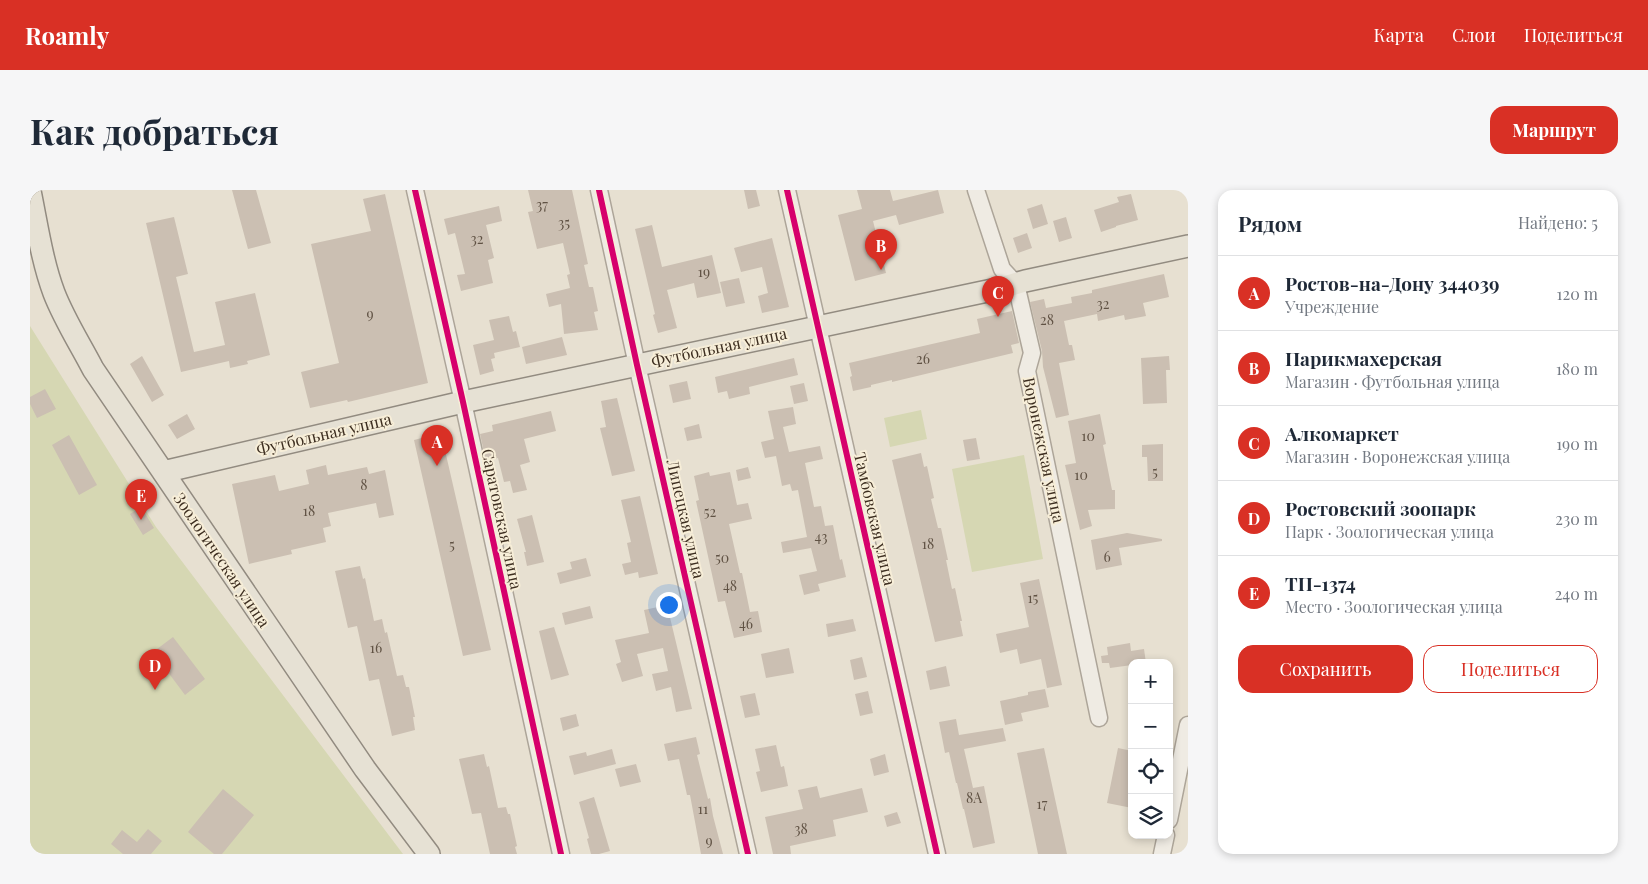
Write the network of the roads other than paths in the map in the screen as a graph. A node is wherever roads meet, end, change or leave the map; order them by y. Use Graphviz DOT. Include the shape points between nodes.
graph roads {
  1 [pos="415,190"];
  2 [pos="599,190"];
  3 [pos="787,190"];
  4 [pos="976,190"];
  5 [pos="30,191"];
  6 [pos="1188,246"];
  7 [pos="1016,284"];
  8 [pos="817,326"];
  9 [pos="637,365"];
  10 [pos="463,402"];
  11 [pos="163,472"];
  12 [pos="1099,718"];
  13 [pos="1188,725"];
  14 [pos="1173,800"];
  15 [pos="1165,839"];
  16 [pos="429,854"];
  17 [pos="560,854"];
  18 [pos="748,854"];
  19 [pos="938,854"];
  20 [pos="1162,854"];
  1 -- 10 [label="street, Саратовская улица"];
  2 -- 9 [label="street, Липецкая улица"];
  3 -- 8 [label="street, Тамбовская улица"];
  4 -- 7 [label="street, Воронежская улица" via="1002,270"];
  5 -- 11 [label="main road, Зоологическая улица" via="54,293 69,325 93,368"];
  6 -- 7 [label="main road, Футбольная улица"];
  7 -- 8 [label="main road, Футбольная улица"];
  7 -- 12 [label="street, Воронежская улица" via="1032,353 1027,371"];
  8 -- 9 [label="main road, Футбольная улица"];
  8 -- 19 [label="street, Тамбовская улица"];
  9 -- 10 [label="main road, Футбольная улица"];
  9 -- 18 [label="street, Липецкая улица"];
  10 -- 11 [label="main road, Футбольная улица"];
  10 -- 17 [label="street, Саратовская улица"];
  11 -- 16 [label="main road, Зоологическая улица" via="365,769"];
  13 -- 14 [label="street"];
  15 -- 20 [label="street"];
}
